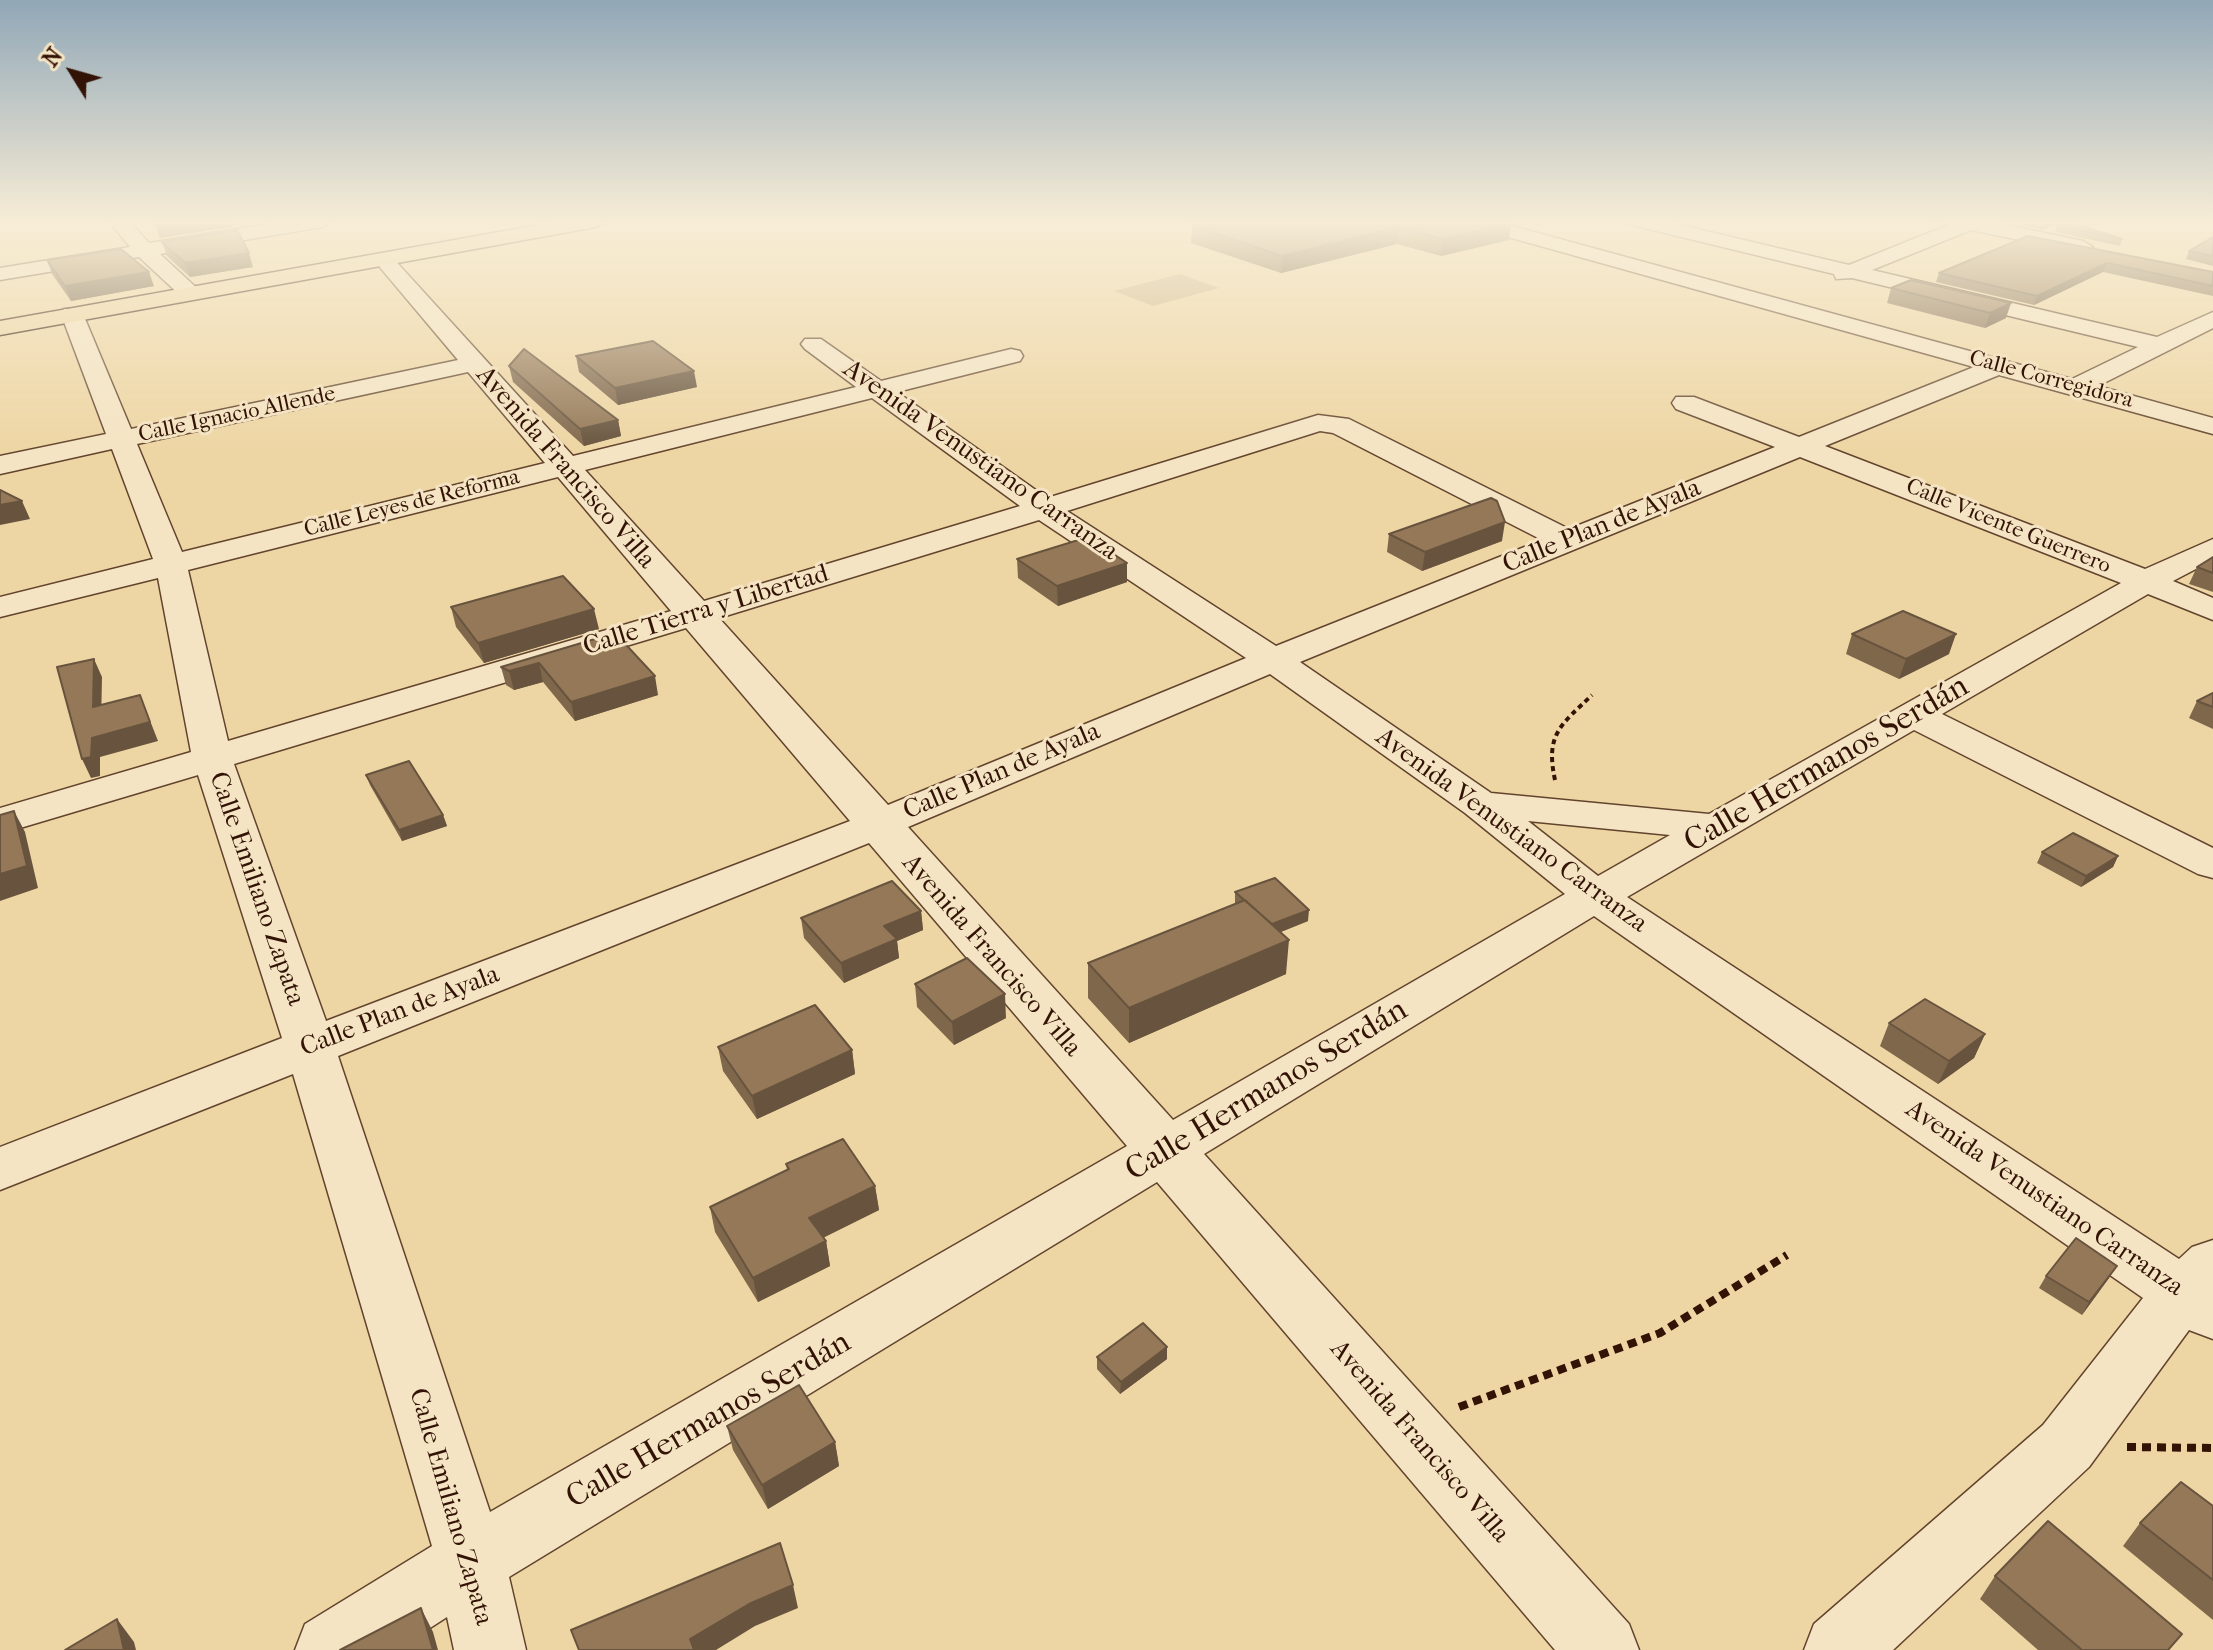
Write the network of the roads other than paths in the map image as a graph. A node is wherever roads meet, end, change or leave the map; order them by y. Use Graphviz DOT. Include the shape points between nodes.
graph roads {
  1 [pos="164,298"];
  2 [pos="416,298"];
  3 [pos="1754,298"];
  4 [pos="1784,298"];
  5 [pos="1959,298"];
  6 [pos="1772,303"];
  7 [pos="50,319"];
  8 [pos="2213,319"];
  9 [pos="0,329"];
  10 [pos="813,344"];
  11 [pos="2159,345"];
  12 [pos="1011,356"];
  13 [pos="473,364"];
  14 [pos="1999,366"];
  15 [pos="2076,387"];
  16 [pos="879,390"];
  17 [pos="1685,403"];
  18 [pos="2213,426"];
  19 [pos="124,440"];
  20 [pos="1802,447"];
  21 [pos="0,465"];
  22 [pos="564,466"];
  23 [pos="1043,509"];
  24 [pos="1569,541"];
  25 [pos="2081,554"];
  26 [pos="2202,554"];
  27 [pos="171,564"];
  28 [pos="2144,583"];
  29 [pos="0,607"];
  30 [pos="2213,610"];
  31 [pos="694,615"];
  32 [pos="1273,660"];
  33 [pos="1914,715"];
  34 [pos="212,758"];
  35 [pos="1480,804"];
  36 [pos="0,821"];
  37 [pos="876,825"];
  38 [pos="1717,827"];
  39 [pos="2213,865"];
  40 [pos="1595,896"];
  41 [pos="310,1047"];
  42 [pos="1165,1153"];
  43 [pos="0,1169"];
  44 [pos="2203,1290"];
  45 [pos="471,1561"];
  46 [pos="331,1650"];
  47 [pos="490,1650"];
  48 [pos="1603,1650"];
  49 [pos="1840,1650"];
  1 -- 7 [label="main road"];
  2 -- 13 [label="street, Avenida Francisco Villa"];
  3 -- 6 [label="street, Calle Corregidora"];
  4 -- 6 [label="street"];
  5 -- 11 [label="street"];
  6 -- 14 [label="street, Calle Corregidora"];
  7 -- 9 [label="street"];
  7 -- 19 [label="street, Calle Emiliano Zapata"];
  8 -- 11 [label="street"];
  10 -- 16 [label="street, Avenida Venustiano Carranza"];
  11 -- 15 [label="street"];
  12 -- 16 [label="street, Calle Leyes de Reforma"];
  13 -- 19 [label="street, Calle Ignacio Allende"];
  13 -- 22 [label="street, Avenida Francisco Villa"];
  14 -- 15 [label="street, Calle Corregidora"];
  14 -- 20 [label="street, Calle Plan de Ayala"];
  15 -- 18 [label="street, Calle Corregidora"];
  16 -- 22 [label="street, Calle Leyes de Reforma"];
  16 -- 23 [label="street, Avenida Venustiano Carranza"];
  17 -- 20 [label="street, Calle Vicente Guerrero"];
  19 -- 21 [label="street, Calle Ignacio Allende"];
  19 -- 27 [label="street, Calle Emiliano Zapata"];
  20 -- 24 [label="street, Calle Plan de Ayala"];
  20 -- 25 [label="street, Calle Vicente Guerrero"];
  22 -- 27 [label="street, Calle Leyes de Reforma"];
  22 -- 31 [label="street, Avenida Francisco Villa"];
  23 -- 24 [label="street, Calle Tierra y Libertad" via="1318,423 1339,425"];
  23 -- 31 [label="street, Calle Tierra y Libertad"];
  23 -- 32 [label="street, Avenida Venustiano Carranza"];
  24 -- 32 [label="street, Calle Plan de Ayala"];
  25 -- 26 [label="street"];
  25 -- 28 [label="street, Calle Vicente Guerrero"];
  26 -- 28 [label="street, Calle Hermanos Serdán"];
  27 -- 29 [label="street, Calle Leyes de Reforma"];
  27 -- 34 [label="street, Calle Emiliano Zapata"];
  28 -- 30 [label="street, Calle Vicente Guerrero"];
  28 -- 33 [label="street, Calle Hermanos Serdán"];
  31 -- 34 [label="street, Calle Tierra y Libertad"];
  31 -- 37 [label="street, Avenida Francisco Villa"];
  32 -- 35 [label="street, Avenida Venustiano Carranza"];
  32 -- 37 [label="street, Calle Plan de Ayala"];
  33 -- 38 [label="street, Calle Hermanos Serdán"];
  33 -- 39 [label="street"];
  34 -- 36 [label="street, Calle Tierra y Libertad"];
  34 -- 41 [label="street, Calle Emiliano Zapata"];
  35 -- 38 [label="street"];
  35 -- 40 [label="street, Avenida Venustiano Carranza"];
  37 -- 41 [label="street, Calle Plan de Ayala"];
  37 -- 42 [label="street, Avenida Francisco Villa"];
  38 -- 40 [label="street, Calle Hermanos Serdán"];
  40 -- 42 [label="street, Calle Hermanos Serdán"];
  40 -- 44 [label="street, Avenida Venustiano Carranza"];
  41 -- 43 [label="street, Calle Plan de Ayala"];
  41 -- 45 [label="street, Calle Emiliano Zapata"];
  42 -- 45 [label="street, Calle Hermanos Serdán"];
  42 -- 48 [label="street, Avenida Francisco Villa"];
  44 -- 49 [label="street" via="2066,1446"];
  45 -- 46 [label="street, Calle Hermanos Serdán"];
  45 -- 47 [label="street, Calle Emiliano Zapata"];
}
